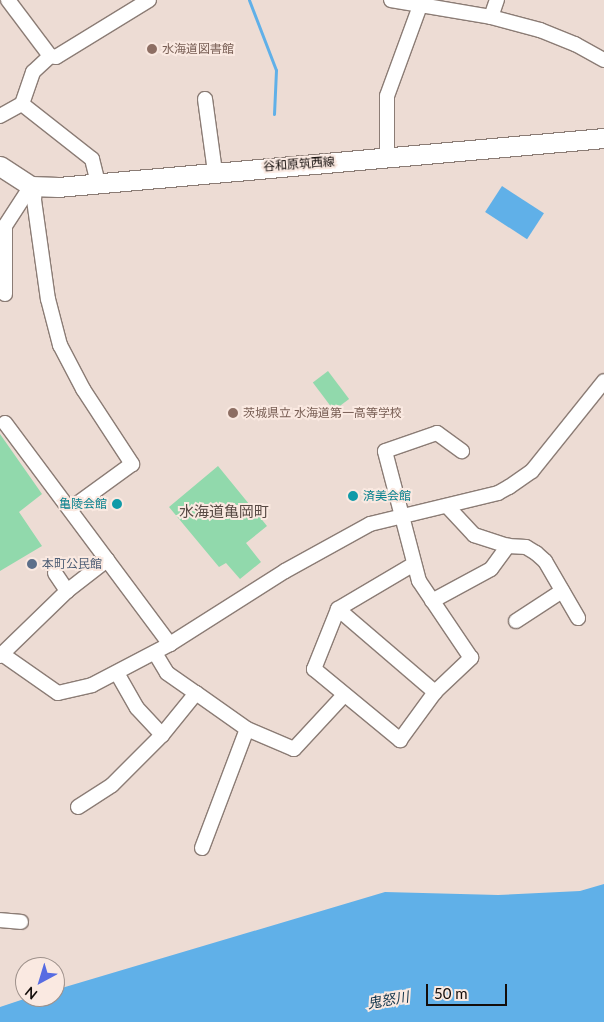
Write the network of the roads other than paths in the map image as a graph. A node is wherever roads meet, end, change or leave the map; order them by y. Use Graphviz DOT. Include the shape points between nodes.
graph roads {
  1 [pos="8,0"];
  2 [pos="149,0"];
  3 [pos="391,0"];
  4 [pos="497,0"];
  5 [pos="413,3"];
  6 [pos="491,18"];
  7 [pos="50,56"];
  8 [pos="604,60"];
  9 [pos="205,99"];
  10 [pos="22,104"];
  11 [pos="0,116"];
  12 [pos="604,138"];
  13 [pos="387,158"];
  14 [pos="0,166"];
  15 [pos="215,172"];
  16 [pos="98,183"];
  17 [pos="33,186"];
  18 [pos="5,294"];
  19 [pos="604,382"];
  20 [pos="5,423"];
  21 [pos="462,451"];
  22 [pos="447,506"];
  23 [pos="70,509"];
  24 [pos="403,515"];
  25 [pos="508,546"];
  26 [pos="107,560"];
  27 [pos="414,564"];
  28 [pos="55,573"];
  29 [pos="67,591"];
  30 [pos="562,591"];
  31 [pos="432,601"];
  32 [pos="338,610"];
  33 [pos="578,618"];
  34 [pos="516,621"];
  35 [pos="170,644"];
  36 [pos="155,653"];
  37 [pos="1,655"];
  38 [pos="117,673"];
  39 [pos="435,692"];
  40 [pos="196,693"];
  41 [pos="344,695"];
  42 [pos="247,729"];
  43 [pos="162,734"];
  44 [pos="78,807"];
  45 [pos="202,848"];
  46 [pos="0,920"];
  47 [pos="21,922"];
  1 -- 7 [label="street"];
  2 -- 7 [label="street" via="56,57"];
  3 -- 5 [label="street"];
  4 -- 6 [label="street"];
  5 -- 6 [label="street"];
  5 -- 13 [label="street" via="387,96"];
  6 -- 8 [label="street" via="540,30"];
  7 -- 10 [label="street" via="34,72"];
  9 -- 15 [label="street"];
  10 -- 11 [label="street"];
  10 -- 16 [label="street" via="92,159"];
  12 -- 13 [label="main road, 谷和原筑西線"];
  13 -- 15 [label="main road, 谷和原筑西線"];
  14 -- 17 [label="main road"];
  15 -- 16 [label="main road, 谷和原筑西線"];
  16 -- 17 [label="main road, 谷和原筑西線"];
  17 -- 18 [label="street" via="5,226"];
  17 -- 23 [label="street" via="48,299 60,345 83,388 132,464"];
  19 -- 22 [label="street" via="532,471 498,493"];
  20 -- 23 [label="street"];
  21 -- 24 [label="street" via="437,433 385,451"];
  22 -- 24 [label="street"];
  22 -- 25 [label="street" via="474,535"];
  23 -- 26 [label="street"];
  24 -- 27 [label="street"];
  24 -- 35 [label="street" via="370,524 312,556"];
  25 -- 30 [label="street" via="526,546 536,553"];
  25 -- 31 [label="street" via="491,569"];
  26 -- 29 [label="street"];
  26 -- 35 [label="street"];
  27 -- 31 [label="street" via="419,581"];
  27 -- 32 [label="street"];
  28 -- 29 [label="street"];
  29 -- 37 [label="street"];
  30 -- 33 [label="street"];
  30 -- 34 [label="street"];
  31 -- 39 [label="street" via="471,658"];
  32 -- 39 [label="street"];
  32 -- 41 [label="street" via="314,669"];
  35 -- 36 [label="street"];
  36 -- 38 [label="street"];
  36 -- 40 [label="street" via="167,673"];
  37 -- 38 [label="street" via="58,693 92,685"];
  38 -- 43 [label="street" via="137,708"];
  39 -- 41 [label="street" via="400,740"];
  40 -- 42 [label="street"];
  40 -- 43 [label="street"];
  41 -- 42 [label="street" via="294,748"];
  42 -- 45 [label="street"];
  43 -- 44 [label="street" via="112,785"];
  46 -- 47 [label="street"];
}
